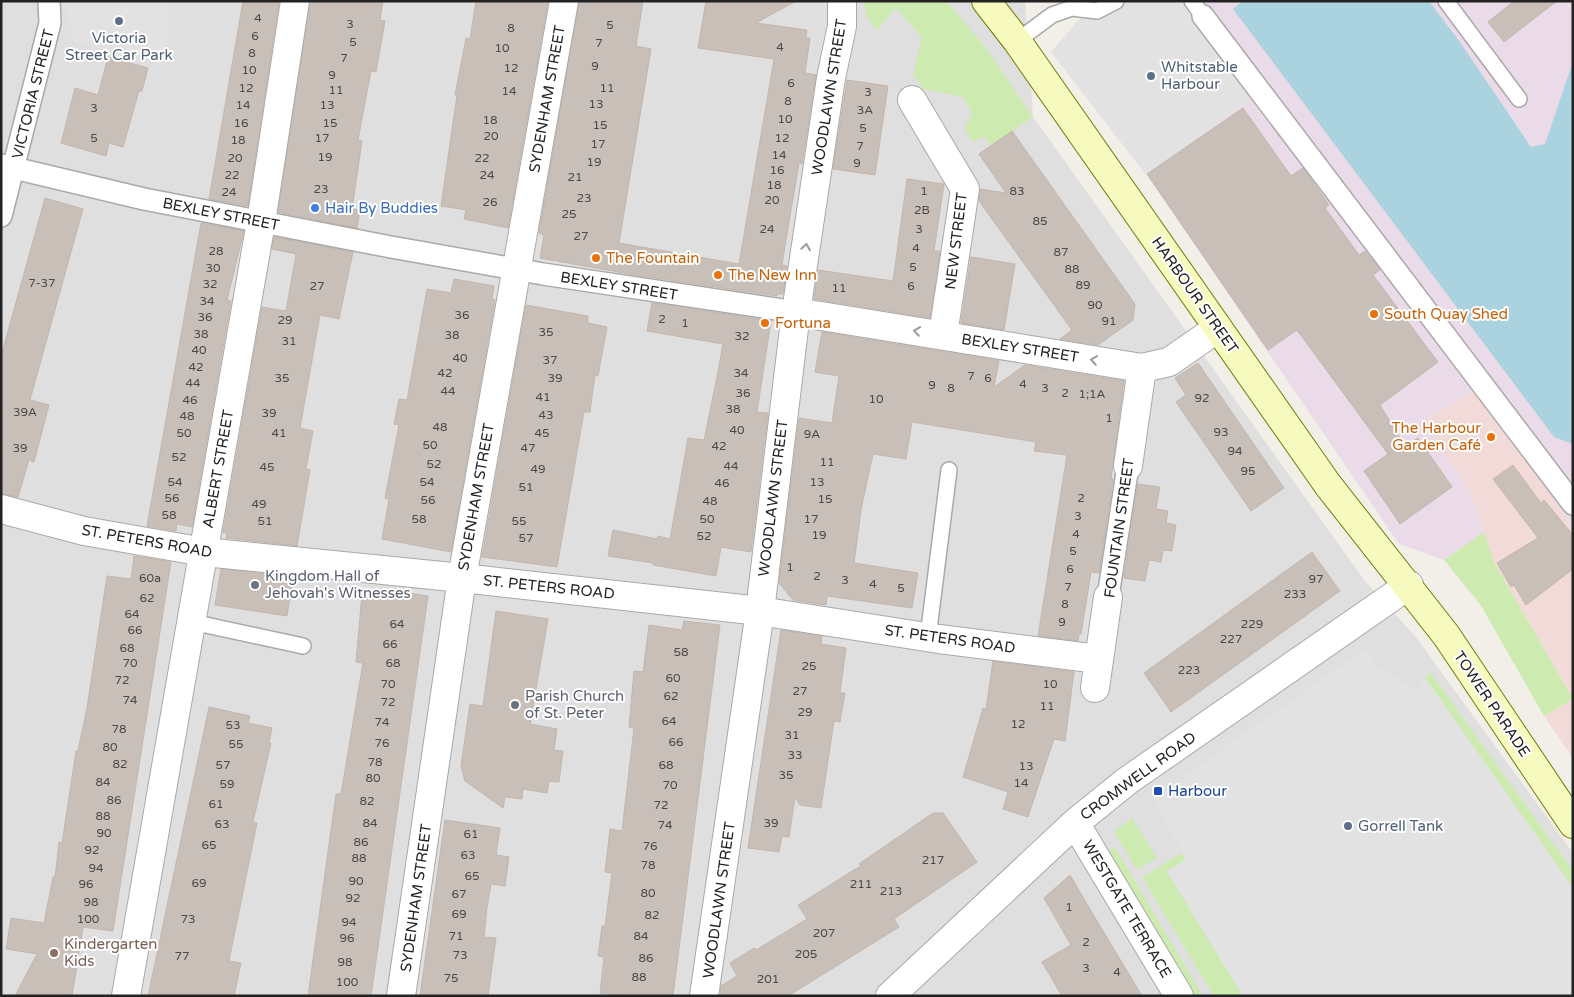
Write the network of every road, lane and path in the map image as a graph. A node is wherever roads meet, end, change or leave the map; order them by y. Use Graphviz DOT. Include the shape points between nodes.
graph roads {
  1 [pos="49,1"];
  2 [pos="295,1"];
  3 [pos="564,1"];
  4 [pos="842,1"];
  5 [pos="986,1"];
  6 [pos="1116,1"];
  7 [pos="1446,1"];
  8 [pos="1198,9"];
  9 [pos="1017,41"];
  10 [pos="1518,99"];
  11 [pos="912,100"];
  12 [pos="8,166"];
  13 [pos="1,216"];
  14 [pos="261,222"];
  15 [pos="516,270"];
  16 [pos="796,312"];
  17 [pos="1218,328"];
  18 [pos="943,335"];
  19 [pos="1142,368"];
  20 [pos="1128,466"];
  21 [pos="949,470"];
  22 [pos="1573,504"];
  23 [pos="1,509"];
  24 [pos="204,552"];
  25 [pos="462,578"];
  26 [pos="1409,585"];
  27 [pos="1108,597"];
  28 [pos="760,611"];
  29 [pos="192,622"];
  30 [pos="928,637"];
  31 [pos="303,646"];
  32 [pos="1098,659"];
  33 [pos="1095,688"];
  34 [pos="1075,823"];
  35 [pos="1573,824"];
  36 [pos="126,996"];
  37 [pos="401,996"];
  38 [pos="704,996"];
  39 [pos="890,996"];
  40 [pos="1179,996"];
  1 -- 12 [label="street, VICTORIA STREET" via="50,23"];
  2 -- 14 [label="street, ALBERT STREET"];
  3 -- 15 [label="street, SYDENHAM STREET"];
  16 -- 4 [label="street, WOODLAWN STREET, one-way" via="831,78 842,26"];
  5 -- 9 [label="main road, HARBOUR STREET"];
  6 -- 9 [label="lane" via="1097,11 1072,8 1052,15"];
  7 -- 10 [label="lane"];
  8 -- 22 [label="street"];
  9 -- 17 [label="main road, HARBOUR STREET"];
  11 -- 18 [label="street, NEW STREET" via="965,189"];
  12 -- 13 [label="street, VICTORIA STREET"];
  12 -- 14 [label="street, BEXLEY STREET" via="144,199"];
  14 -- 15 [label="street, BEXLEY STREET"];
  14 -- 24 [label="street, ALBERT STREET"];
  15 -- 16 [label="street, BEXLEY STREET"];
  15 -- 25 [label="street, SYDENHAM STREET"];
  18 -- 16 [label="street, BEXLEY STREET, one-way"];
  16 -- 28 [label="street, WOODLAWN STREET"];
  17 -- 19 [label="street, BEXLEY STREET" via="1169,362"];
  17 -- 26 [label="main road, HARBOUR STREET" via="1328,485"];
  19 -- 18 [label="street, BEXLEY STREET, one-way"];
  19 -- 20 [label="street, FOUNTAIN STREET"];
  20 -- 27 [label="street, FOUNTAIN STREET"];
  21 -- 30 [label="lane"];
  23 -- 24 [label="street, ST. PETERS ROAD" via="84,530"];
  24 -- 25 [label="street, ST. PETERS ROAD"];
  24 -- 29 [label="street, ALBERT STREET"];
  25 -- 28 [label="street, ST. PETERS ROAD"];
  25 -- 37 [label="street, SYDENHAM STREET"];
  26 -- 34 [label="street, CROMWELL ROAD" via="1127,781"];
  26 -- 35 [label="main road, TOWER PARADE"];
  27 -- 32 [label="street, FOUNTAIN STREET"];
  28 -- 30 [label="street, ST. PETERS ROAD"];
  28 -- 38 [label="street, WOODLAWN STREET"];
  29 -- 31 [label="lane"];
  29 -- 36 [label="street, ALBERT STREET"];
  30 -- 32 [label="street, ST. PETERS ROAD"];
  32 -- 33 [label="street, FOUNTAIN STREET"];
  34 -- 39 [label="street, CROMWELL ROAD"];
  34 -- 40 [label="street, WESTGATE TERRACE"];
}
